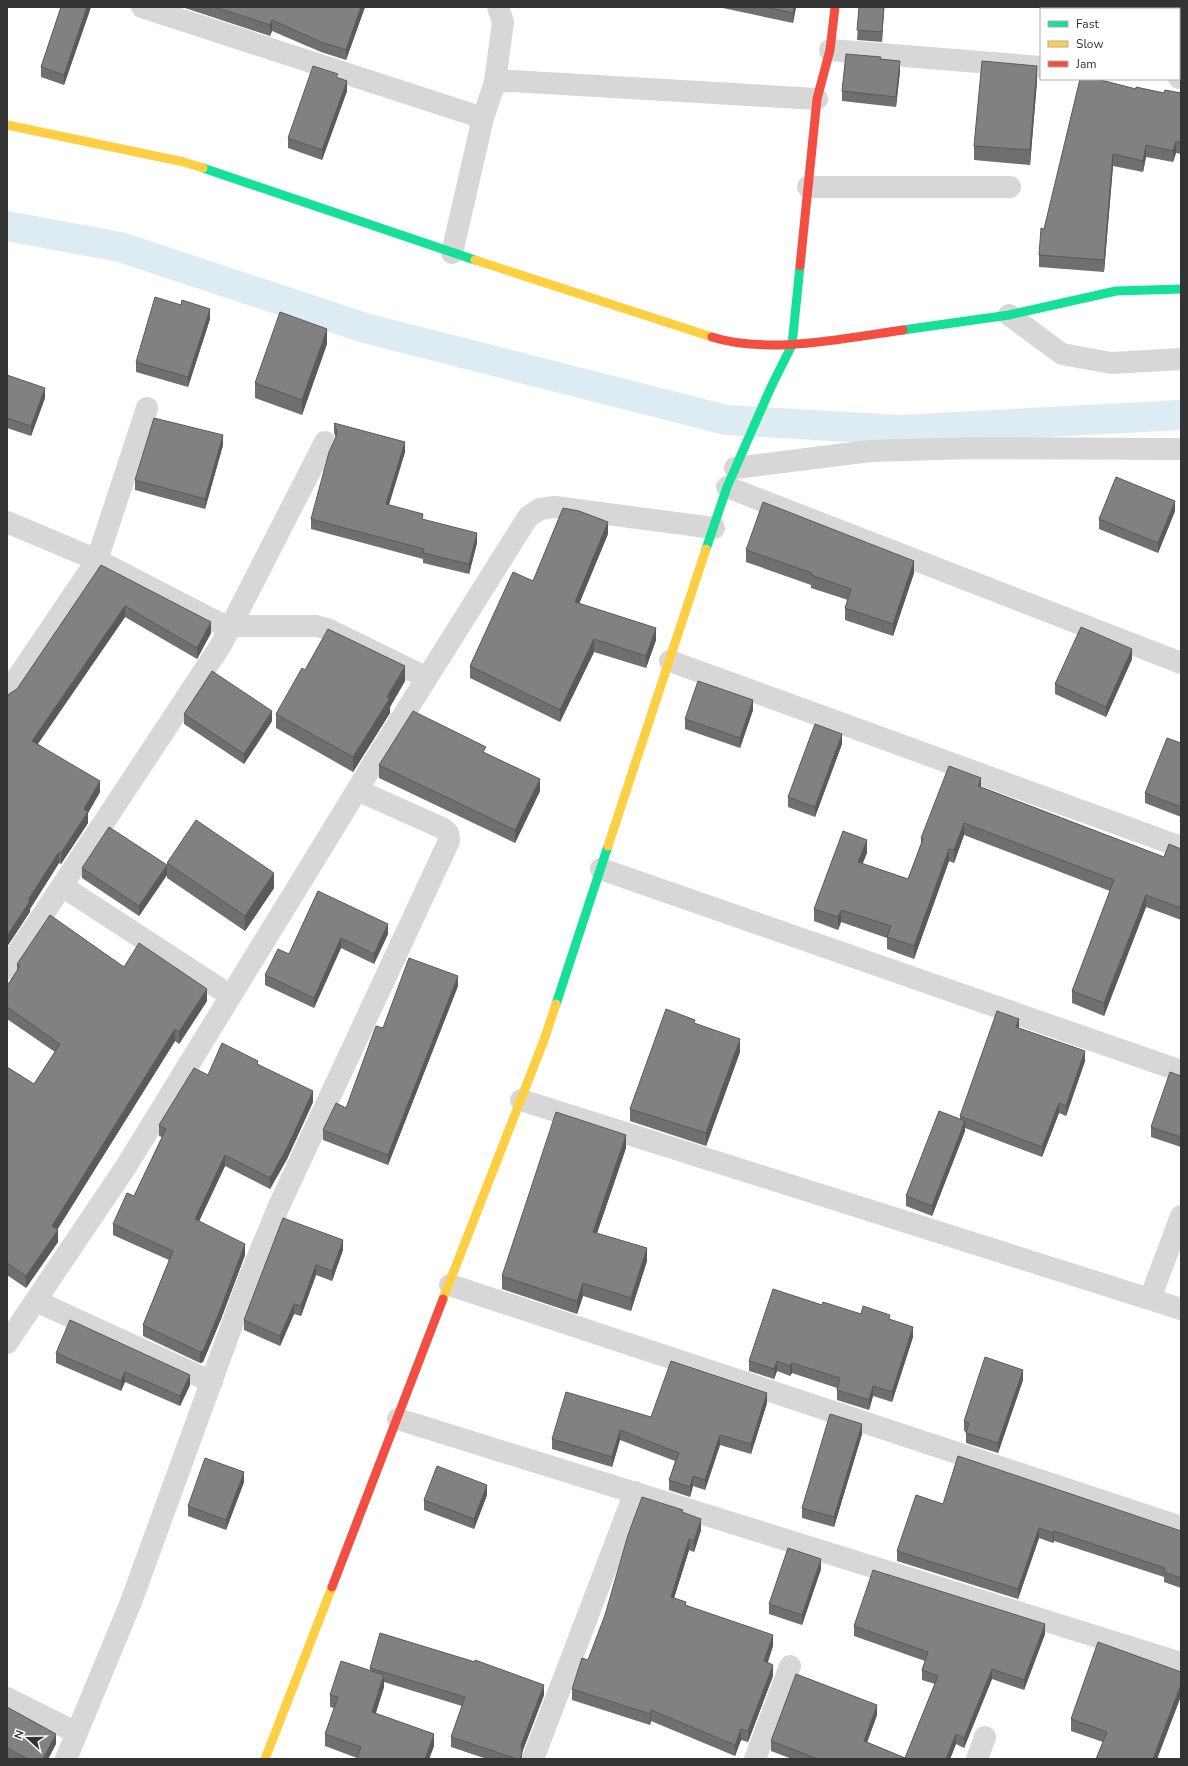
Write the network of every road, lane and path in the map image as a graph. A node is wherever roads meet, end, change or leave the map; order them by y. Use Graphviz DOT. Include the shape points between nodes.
graph roads {
  1 [pos="142,7"];
  2 [pos="498,7"];
  3 [pos="835,7"];
  4 [pos="830,50"];
  5 [pos="1040,67"];
  6 [pos="495,82"];
  7 [pos="817,99"];
  8 [pos="483,118"];
  9 [pos="7,125"];
  10 [pos="808,187"];
  11 [pos="1010,187"];
  12 [pos="452,253"];
  13 [pos="1181,289"];
  14 [pos="1009,314"];
  15 [pos="792,345"];
  16 [pos="1181,359"];
  17 [pos="147,408"];
  18 [pos="324,442"];
  19 [pos="1181,449"];
  20 [pos="735,468"];
  21 [pos="7,522"];
  22 [pos="714,528"];
  23 [pos="97,560"];
  24 [pos="232,626"];
  25 [pos="670,661"];
  26 [pos="1181,663"];
  27 [pos="427,678"];
  28 [pos="7,693"];
  29 [pos="357,790"];
  30 [pos="1181,847"];
  31 [pos="601,869"];
  32 [pos="62,886"];
  33 [pos="7,970"];
  34 [pos="231,996"];
  35 [pos="1181,1071"];
  36 [pos="521,1100"];
  37 [pos="1181,1216"];
  38 [pos="450,1285"];
  39 [pos="1150,1299"];
  40 [pos="36,1301"];
  41 [pos="1181,1309"];
  42 [pos="7,1343"];
  43 [pos="212,1382"];
  44 [pos="398,1419"];
  45 [pos="635,1492"];
  46 [pos="1181,1527"];
  47 [pos="1181,1663"];
  48 [pos="790,1666"];
  49 [pos="7,1698"];
  50 [pos="77,1732"];
  51 [pos="985,1737"];
  52 [pos="66,1759"];
  53 [pos="265,1759"];
  54 [pos="533,1759"];
  55 [pos="755,1759"];
  56 [pos="977,1759"];
  1 -- 8 [label="street"];
  2 -- 6 [label="street" via="503,22"];
  3 -- 4 [label="street"];
  4 -- 5 [label="street"];
  4 -- 7 [label="street"];
  6 -- 7 [label="street"];
  6 -- 8 [label="street"];
  7 -- 10 [label="street"];
  8 -- 12 [label="street"];
  9 -- 12 [label="street" via="184,162"];
  10 -- 11 [label="street"];
  10 -- 15 [label="street"];
  12 -- 15 [label="street" via="727,342"];
  13 -- 14 [label="street" via="1116,291"];
  14 -- 15 [label="street"];
  14 -- 16 [label="street" via="1062,354 1111,363"];
  15 -- 20 [label="street"];
  17 -- 23 [label="street"];
  18 -- 24 [label="street"];
  19 -- 20 [label="street" via="973,448 870,451"];
  20 -- 22 [label="street"];
  20 -- 26 [label="street"];
  21 -- 23 [label="street"];
  22 -- 25 [label="street"];
  22 -- 27 [label="street" via="554,507 540,509 528,517"];
  23 -- 24 [label="street" via="219,623"];
  23 -- 28 [label="street"];
  24 -- 27 [label="street" via="316,626"];
  24 -- 32 [label="street"];
  25 -- 30 [label="street"];
  25 -- 31 [label="street"];
  27 -- 29 [label="street"];
  29 -- 34 [label="street"];
  29 -- 43 [label="street" via="442,828 448,833 449,841 278,1208 248,1281"];
  31 -- 35 [label="street"];
  31 -- 36 [label="street" via="544,1040"];
  32 -- 33 [label="street"];
  32 -- 34 [label="street"];
  34 -- 40 [label="street" via="127,1165"];
  36 -- 38 [label="street"];
  36 -- 39 [label="street"];
  37 -- 39 [label="street"];
  38 -- 44 [label="street"];
  38 -- 46 [label="street"];
  39 -- 41 [label="street"];
  40 -- 42 [label="street"];
  40 -- 43 [label="street"];
  43 -- 50 [label="street" via="130,1602"];
  44 -- 45 [label="street"];
  44 -- 53 [label="street"];
  45 -- 47 [label="street"];
  45 -- 54 [label="street"];
  48 -- 55 [label="street"];
  49 -- 50 [label="street"];
  50 -- 52 [label="street"];
  51 -- 56 [label="street"];
}
